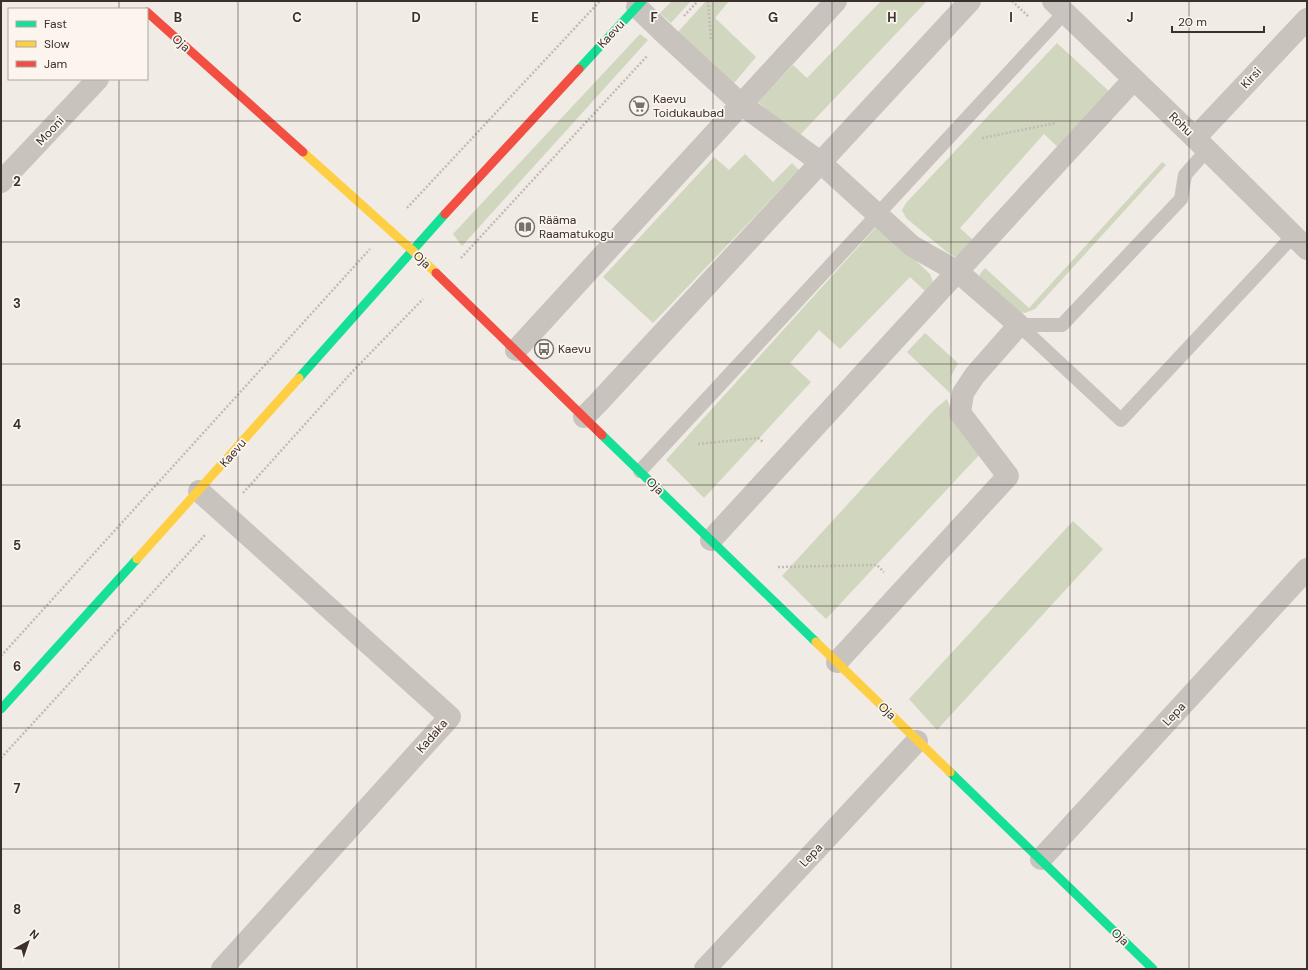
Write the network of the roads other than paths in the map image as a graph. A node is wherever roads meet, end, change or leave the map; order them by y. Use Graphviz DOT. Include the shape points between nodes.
graph roads {
  1 [pos="836,1"];
  2 [pos="970,1"];
  3 [pos="639,4"];
  4 [pos="1059,7"];
  5 [pos="148,16"];
  6 [pos="1307,19"];
  7 [pos="1134,79"];
  8 [pos="97,80"];
  9 [pos="741,104"];
  10 [pos="1201,144"];
  11 [pos="820,162"];
  12 [pos="1,182"];
  13 [pos="877,215"];
  14 [pos="1300,242"];
  15 [pos="412,250"];
  16 [pos="958,272"];
  17 [pos="1019,326"];
  18 [pos="516,350"];
  19 [pos="584,417"];
  20 [pos="640,471"];
  21 [pos="199,491"];
  22 [pos="711,540"];
  23 [pos="1307,569"];
  24 [pos="837,662"];
  25 [pos="1,709"];
  26 [pos="917,741"];
  27 [pos="1041,859"];
  28 [pos="222,969"];
  29 [pos="705,969"];
  30 [pos="1153,969"];
  1 -- 9 [label="street"];
  2 -- 11 [label="street"];
  3 -- 9 [label="street" via="666,36"];
  3 -- 15 [label="street, Kaevu"];
  4 -- 7 [label="street, Rohu"];
  4 -- 13 [label="lane" via="941,146"];
  5 -- 15 [label="street, Oja"];
  6 -- 10 [label="street, Kirsi"];
  7 -- 10 [label="street, Rohu"];
  7 -- 16 [label="street"];
  8 -- 12 [label="street, Mooni"];
  9 -- 11 [label="street"];
  9 -- 18 [label="street"];
  10 -- 14 [label="street, Rohu"];
  10 -- 17 [label="lane" via="1185,175 1181,199 1062,325"];
  11 -- 13 [label="street"];
  11 -- 19 [label="street"];
  13 -- 16 [label="street" via="912,246"];
  13 -- 20 [label="lane"];
  14 -- 17 [label="lane" via="1121,420"];
  15 -- 18 [label="street, Oja"];
  15 -- 21 [label="street, Kaevu"];
  16 -- 17 [label="street"];
  16 -- 22 [label="street"];
  17 -- 24 [label="street" via="975,375 963,393 960,413 1008,476"];
  18 -- 19 [label="street, Oja"];
  19 -- 20 [label="street, Oja"];
  20 -- 22 [label="street, Oja"];
  21 -- 25 [label="street, Kaevu"];
  21 -- 28 [label="street, Kadaka" via="450,717"];
  22 -- 24 [label="street, Oja"];
  23 -- 27 [label="street, Lepa"];
  24 -- 26 [label="street, Oja"];
  26 -- 27 [label="street, Oja"];
  26 -- 29 [label="street, Lepa"];
  27 -- 30 [label="street, Oja"];
}
